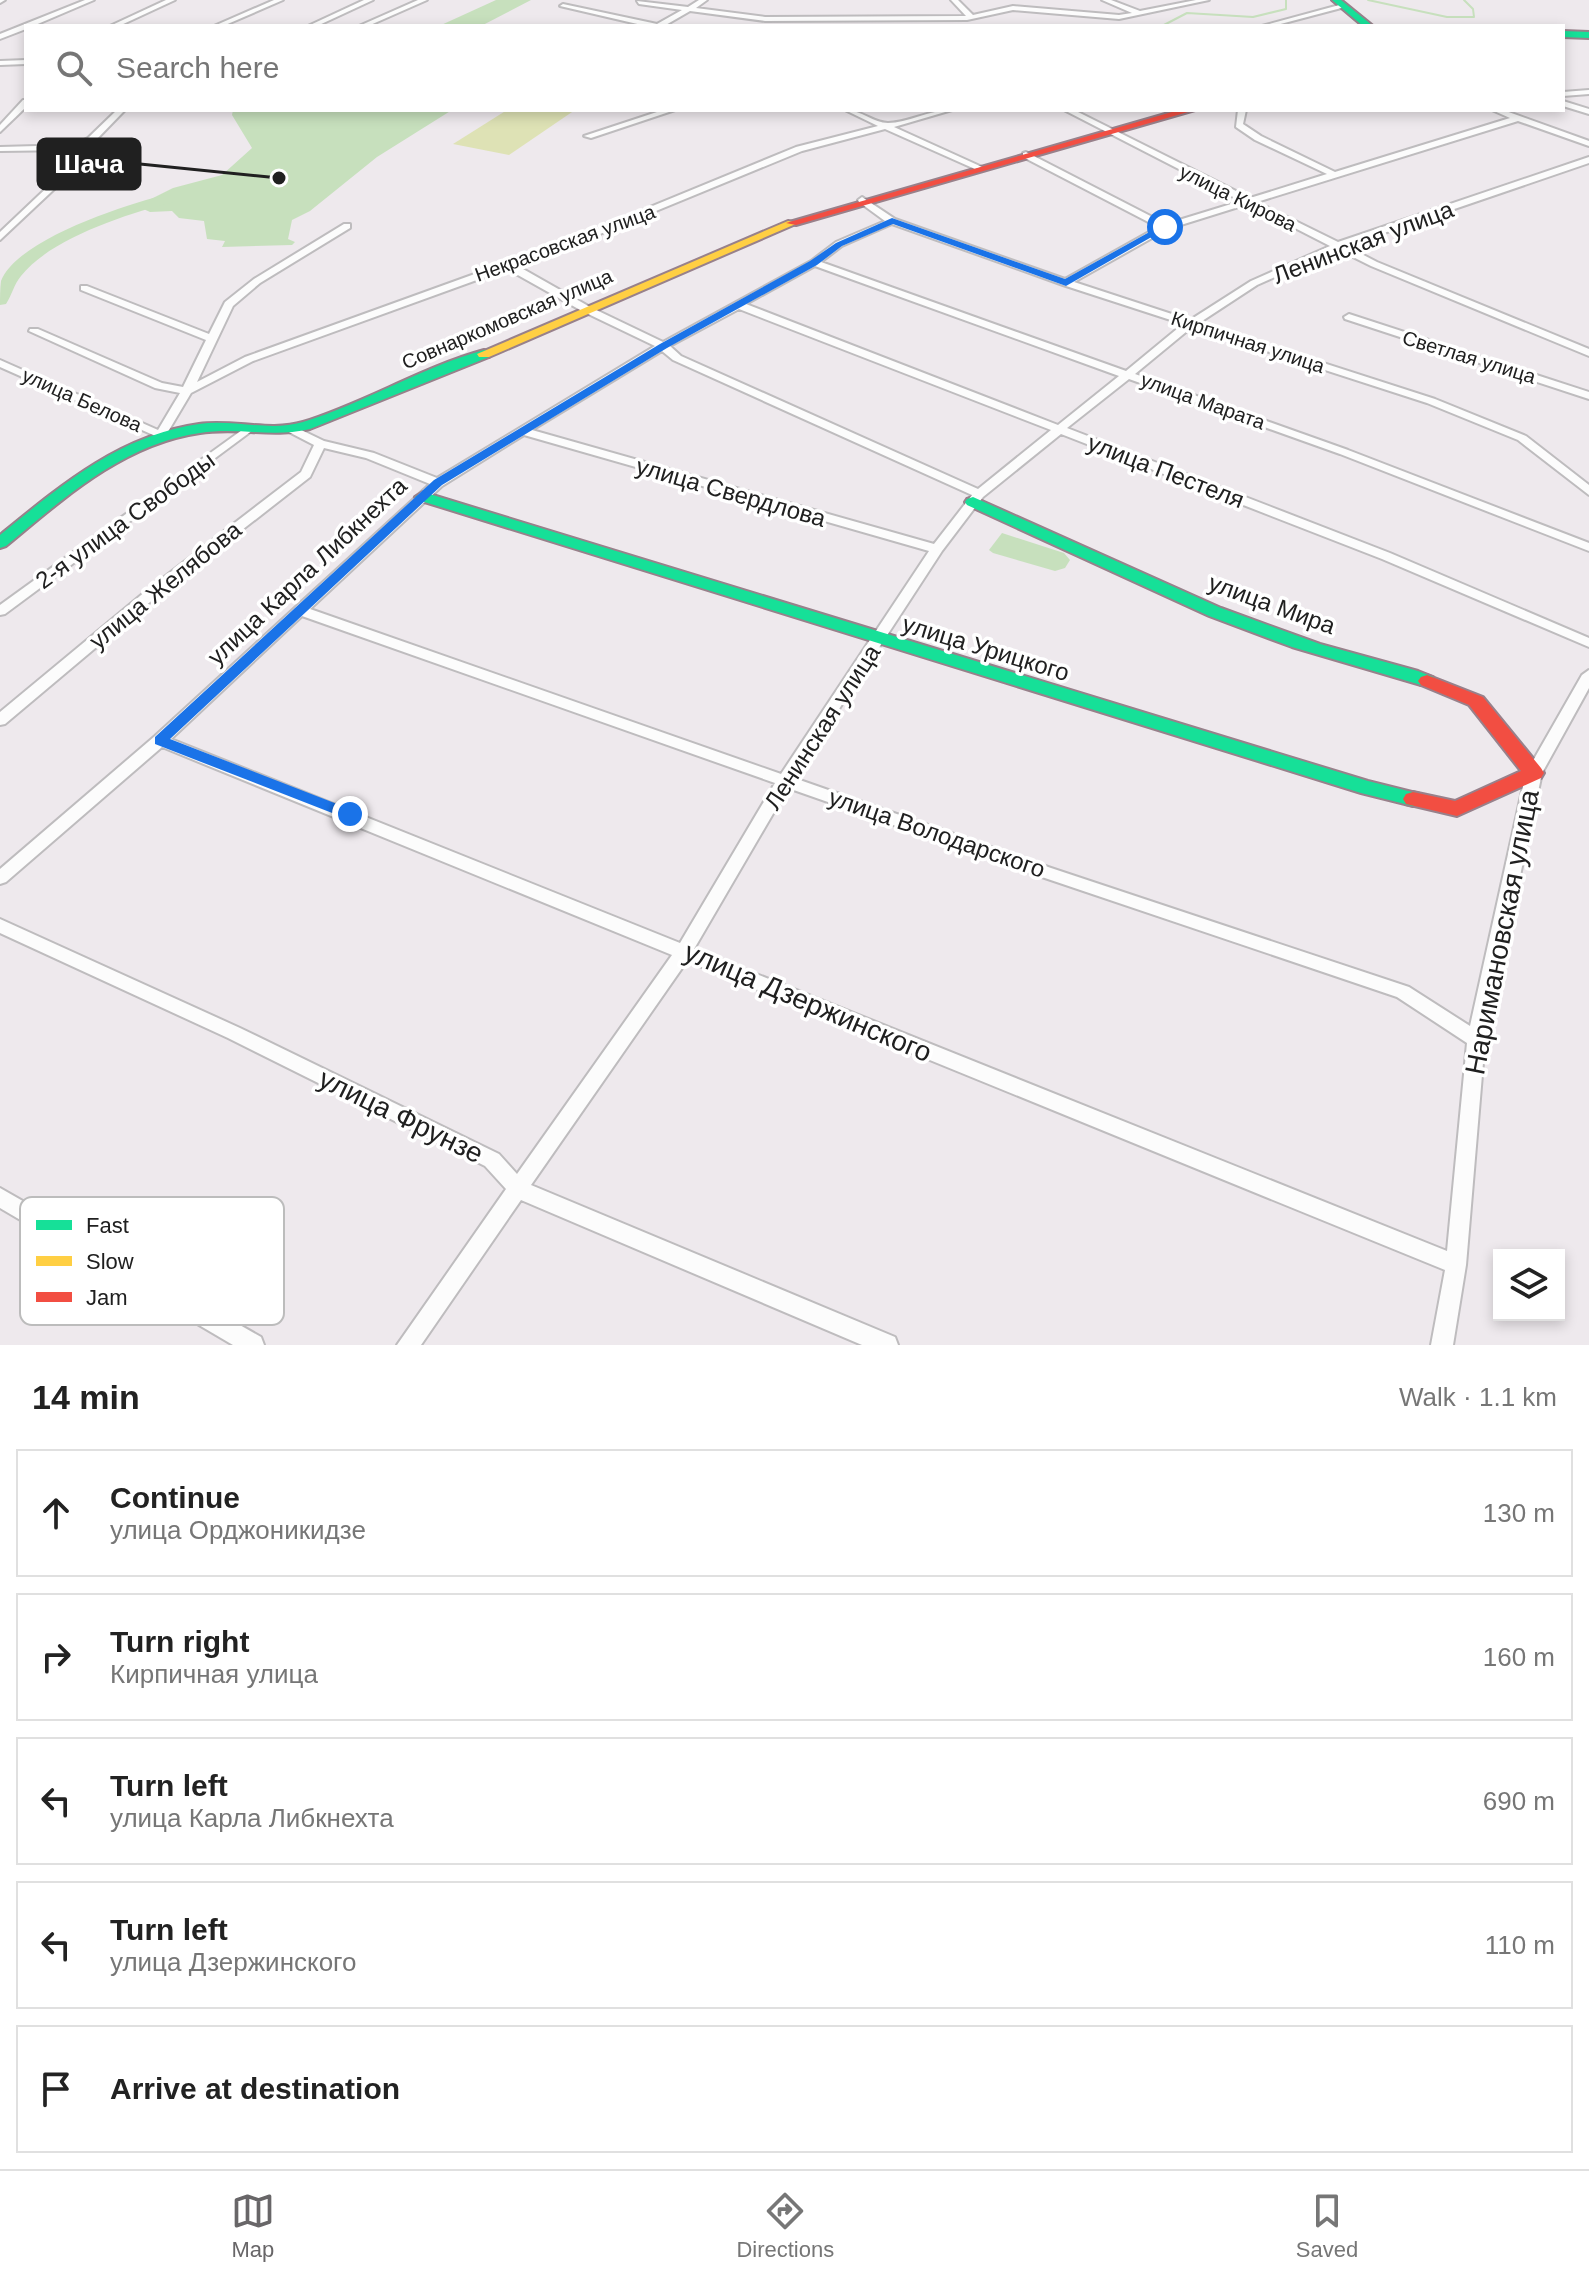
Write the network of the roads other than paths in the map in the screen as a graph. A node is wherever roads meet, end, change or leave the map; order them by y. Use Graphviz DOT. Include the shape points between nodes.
graph roads {
  1 [pos="91,0"];
  2 [pos="172,0"];
  3 [pos="280,0"];
  4 [pos="370,0"];
  5 [pos="424,0"];
  6 [pos="704,0"];
  7 [pos="954,0"];
  8 [pos="1028,0"];
  9 [pos="1105,0"];
  10 [pos="1174,0"];
  11 [pos="1206,0"];
  12 [pos="639,2"];
  13 [pos="1339,3"];
  14 [pos="1184,4"];
  15 [pos="563,6"];
  16 [pos="689,9"];
  17 [pos="1051,11"];
  18 [pos="340,14"];
  19 [pos="1143,15"];
  20 [pos="970,16"];
  21 [pos="375,21"];
  22 [pos="764,23"];
  23 [pos="825,23"];
  24 [pos="32,24"];
  25 [pos="118,24"];
  26 [pos="222,24"];
  27 [pos="316,24"];
  28 [pos="367,24"];
  29 [pos="648,24"];
  30 [pos="662,24"];
  31 [pos="1275,24"];
  32 [pos="1366,24"];
  33 [pos="24,27"];
  34 [pos="1565,34"];
  35 [pos="1589,35"];
  36 [pos="0,37"];
  37 [pos="24,62"];
  38 [pos="0,63"];
  39 [pos="1589,92"];
  40 [pos="1565,94"];
  41 [pos="24,104"];
  42 [pos="1565,104"];
  43 [pos="119,112"];
  44 [pos="665,112"];
  45 [pos="854,112"];
  46 [pos="940,112"];
  47 [pos="1072,112"];
  48 [pos="1182,112"];
  49 [pos="1242,112"];
  50 [pos="1502,112"];
  51 [pos="1589,112"];
  52 [pos="1518,118"];
  53 [pos="886,126"];
  54 [pos="0,130"];
  55 [pos="1107,131"];
  56 [pos="588,136"];
  57 [pos="1589,144"];
  58 [pos="75,147"];
  59 [pos="0,149"];
  60 [pos="1026,155"];
  61 [pos="1589,160"];
  62 [pos="978,167"];
  63 [pos="1332,173"];
  64 [pos="862,200"];
  65 [pos="1248,203"];
  66 [pos="892,221"];
  67 [pos="347,226"];
  68 [pos="1165,227"];
  69 [pos="0,237"];
  70 [pos="1337,246"];
  71 [pos="814,263"];
  72 [pos="508,265"];
  73 [pos="1066,283"];
  74 [pos="84,288"];
  75 [pos="741,306"];
  76 [pos="586,309"];
  77 [pos="1349,317"];
  78 [pos="1190,324"];
  79 [pos="34,331"];
  80 [pos="212,339"];
  81 [pos="663,346"];
  82 [pos="1589,353"];
  83 [pos="0,363"];
  84 [pos="1126,374"];
  85 [pos="187,391"];
  86 [pos="1589,396"];
  87 [pos="249,428"];
  88 [pos="291,429"];
  89 [pos="1059,431"];
  90 [pos="525,432"];
  91 [pos="160,435"];
  92 [pos="320,444"];
  93 [pos="438,483"];
  94 [pos="1589,491"];
  95 [pos="423,497"];
  96 [pos="976,498"];
  97 [pos="0,543"];
  98 [pos="1589,547"];
  99 [pos="937,549"];
  100 [pos="299,610"];
  101 [pos="0,611"];
  102 [pos="879,640"];
  103 [pos="1589,643"];
  104 [pos="1589,675"];
  105 [pos="0,720"];
  106 [pos="160,740"];
  107 [pos="1534,773"];
  108 [pos="785,780"];
  109 [pos="0,878"];
  110 [pos="0,926"];
  111 [pos="685,950"];
  112 [pos="1476,1039"];
  113 [pos="518,1189"];
  114 [pos="0,1197"];
  115 [pos="20,1209"];
  116 [pos="1456,1265"];
  117 [pos="219,1325"];
  118 [pos="253,1345"];
  119 [pos="408,1345"];
  120 [pos="887,1345"];
  121 [pos="1442,1345"];
  1 -- 24 [label="street"];
  2 -- 25 [label="street"];
  3 -- 26 [label="street"];
  4 -- 18 [label="street"];
  5 -- 21 [label="street"];
  6 -- 16 [label="street"];
  7 -- 20 [label="street"];
  8 -- 17 [label="street"];
  9 -- 19 [label="street"];
  10 -- 14 [label="street"];
  11 -- 14 [label="street"];
  12 -- 16 [label="street"];
  13 -- 31 [label="street"];
  13 -- 32 [label="street"];
  14 -- 19 [label="street"];
  15 -- 29 [label="street"];
  16 -- 22 [label="street"];
  16 -- 30 [label="street"];
  17 -- 19 [label="street"];
  17 -- 20 [label="street" via="1013,8"];
  18 -- 21 [label="street"];
  18 -- 27 [label="street"];
  20 -- 23 [label="street"];
  21 -- 28 [label="street"];
  22 -- 23 [label="street"];
  33 -- 36 [label="street"];
  34 -- 35 [label="street"];
  37 -- 38 [label="street"];
  39 -- 40 [label="street"];
  41 -- 54 [label="street"];
  42 -- 51 [label="street"];
  43 -- 58 [label="street" via="91,140"];
  44 -- 56 [label="street"];
  45 -- 53 [label="street"];
  46 -- 53 [label="street, Некрасовская улица"];
  47 -- 55 [label="street, улица Кирова"];
  48 -- 55 [label="street"];
  49 -- 63 [label="street" via="1239,125 1258,138"];
  50 -- 52 [label="street"];
  52 -- 57 [label="street"];
  52 -- 63 [label="street"];
  53 -- 62 [label="street"];
  53 -- 72 [label="street, Некрасовская улица" via="799,149"];
  55 -- 60 [label="street"];
  55 -- 65 [label="street, улица Кирова"];
  58 -- 59 [label="street"];
  58 -- 69 [label="street" via="79,161"];
  60 -- 62 [label="street"];
  60 -- 68 [label="street"];
  61 -- 70 [label="street, Ленинская улица"];
  62 -- 64 [label="street"];
  63 -- 65 [label="street"];
  64 -- 66 [label="street"];
  64 -- 76 [label="street, Совнаркомовская улица" via="803,218"];
  65 -- 68 [label="street"];
  65 -- 70 [label="street, улица Кирова"];
  66 -- 71 [label="street, улица Карла Либкнехта" via="839,244"];
  66 -- 73 [label="street, Кирпичная улица"];
  67 -- 80 [label="street, улица Белова" via="229,304"];
  68 -- 73 [label="street"];
  70 -- 78 [label="street, Ленинская улица" via="1254,283"];
  70 -- 82 [label="street, улица Кирова"];
  71 -- 75 [label="street, улица Карла Либкнехта"];
  71 -- 84 [label="street, улица Марата"];
  72 -- 76 [label="street, улица Мира"];
  72 -- 85 [label="street, Некрасовская улица" via="249,359"];
  73 -- 78 [label="street, Кирпичная улица"];
  74 -- 80 [label="street"];
  75 -- 81 [label="street, улица Карла Либкнехта"];
  75 -- 89 [label="street, улица Пестеля"];
  76 -- 81 [label="street, улица Мира"];
  76 -- 88 [label="street, Совнаркомовская улица" via="327,420"];
  77 -- 86 [label="street, Светлая улица"];
  78 -- 84 [label="street, Ленинская улица"];
  78 -- 94 [label="street, Кирпичная улица" via="1431,401 1522,438"];
  79 -- 85 [label="street" via="159,386"];
  80 -- 85 [label="street, улица Белова"];
  81 -- 90 [label="street, улица Карла Либкнехта"];
  81 -- 96 [label="street, улица Мира" via="677,358"];
  83 -- 91 [label="street, улица Белова"];
  84 -- 89 [label="street, Ленинская улица"];
  84 -- 98 [label="street, улица Марата"];
  85 -- 91 [label="street, улица Белова"];
  87 -- 88 [label="street, Совнаркомовская улица"];
  87 -- 91 [label="street, Совнаркомовская улица" via="201,427"];
  87 -- 101 [label="street, 2-я улица Свободы"];
  88 -- 92 [label="street"];
  89 -- 96 [label="street, Ленинская улица"];
  89 -- 103 [label="street, улица Пестеля" via="1386,556"];
  90 -- 93 [label="street, улица Карла Либкнехта"];
  90 -- 99 [label="street, улица Свердлова"];
  91 -- 97 [label="street, Совнаркомовская улица" via="104,463"];
  92 -- 93 [label="street" via="370,455"];
  92 -- 105 [label="street, улица Желябова" via="306,474"];
  93 -- 95 [label="street, улица Карла Либкнехта"];
  95 -- 100 [label="street, улица Карла Либкнехта"];
  95 -- 102 [label="street, улица Урицкого"];
  96 -- 99 [label="street, Ленинская улица"];
  96 -- 107 [label="street, улица Мира" via="1105,565 1300,644 1392,667 1476,701"];
  99 -- 102 [label="street, Ленинская улица"];
  100 -- 106 [label="street, улица Карла Либкнехта"];
  100 -- 108 [label="street, улица Володарского"];
  102 -- 107 [label="street, улица Урицкого" via="1368,788 1457,809"];
  102 -- 108 [label="street, Ленинская улица"];
  104 -- 107 [label="street, Наримановская улица"];
  106 -- 109 [label="street, улица Карла Либкнехта"];
  106 -- 111 [label="street, улица Дзержинского"];
  107 -- 112 [label="street, Наримановская улица"];
  108 -- 111 [label="street, Ленинская улица"];
  108 -- 112 [label="street, улица Володарского" via="1403,992"];
  110 -- 113 [label="street, улица Фрунзе" via="492,1160"];
  111 -- 113 [label="street, Ленинская улица"];
  111 -- 116 [label="street, улица Дзержинского"];
  112 -- 116 [label="street, Наримановская улица"];
  113 -- 119 [label="street, Ленинская улица"];
  113 -- 120 [label="street, улица Фрунзе"];
  114 -- 115 [label="street"];
  116 -- 121 [label="street, Наримановская улица"];
  117 -- 118 [label="street"];
}
